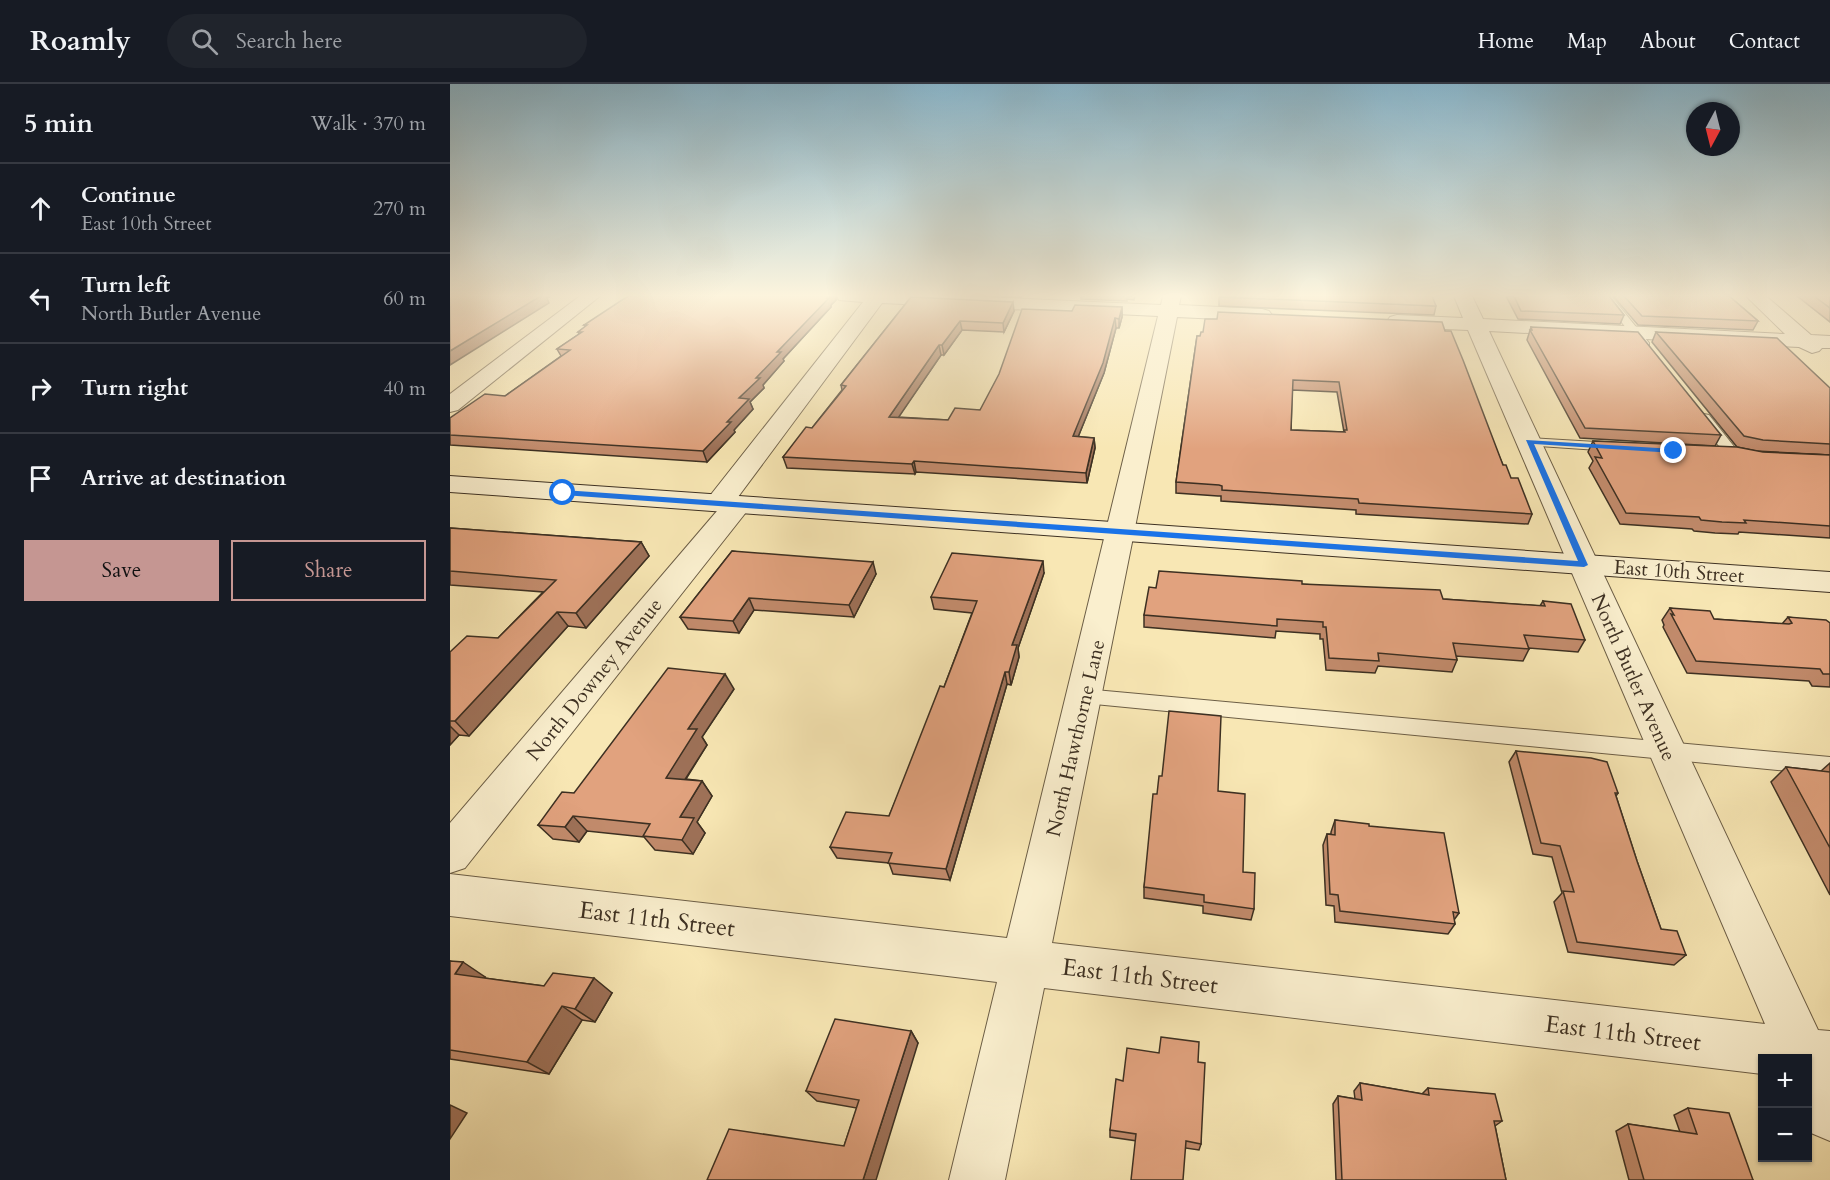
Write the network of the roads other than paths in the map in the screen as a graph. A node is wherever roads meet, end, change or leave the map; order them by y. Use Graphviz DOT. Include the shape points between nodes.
graph roads {
  1 [pos="525,347"];
  2 [pos="841,347"];
  3 [pos="1161,347"];
  4 [pos="1487,347"];
  5 [pos="1647,347"];
  6 [pos="1812,347"];
  7 [pos="1656,358"];
  8 [pos="1830,363"];
  9 [pos="450,405"];
  10 [pos="1697,410"];
  11 [pos="1529,442"];
  12 [pos="1629,448"];
  13 [pos="1708,452"];
  14 [pos="1731,452"];
  15 [pos="1748,455"];
  16 [pos="450,484"];
  17 [pos="728,504"];
  18 [pos="1120,531"];
  19 [pos="1584,565"];
  20 [pos="1830,582"];
  21 [pos="1084,696"];
  22 [pos="1668,752"];
  23 [pos="1830,766"];
  24 [pos="450,854"];
  25 [pos="450,895"];
  26 [pos="1025,962"];
  27 [pos="1770,1054"];
  28 [pos="1809,1054"];
  29 [pos="1812,1062"];
  30 [pos="1830,1114"];
  31 [pos="977,1180"];
  1 -- 9 [label="street"];
  2 -- 17 [label="street, North Downey Avenue"];
  3 -- 18 [label="street, North Hawthorne Lane"];
  4 -- 11 [label="street, North Butler Avenue"];
  5 -- 7 [label="lane"];
  6 -- 8 [label="street"];
  10 -- 14 [label="lane"];
  11 -- 12 [label="lane"];
  11 -- 19 [label="street, North Butler Avenue"];
  13 -- 14 [label="lane"];
  14 -- 15 [label="lane"];
  16 -- 17 [label="street, East 10th Street"];
  17 -- 18 [label="street, East 10th Street"];
  17 -- 24 [label="street, North Downey Avenue"];
  18 -- 19 [label="street, East 10th Street"];
  18 -- 21 [label="street, North Hawthorne Lane"];
  19 -- 20 [label="street, East 10th Street"];
  19 -- 22 [label="street, North Butler Avenue"];
  21 -- 22 [label="lane"];
  21 -- 26 [label="street, North Hawthorne Lane"];
  22 -- 23 [label="lane"];
  22 -- 28 [label="street, North Butler Avenue"];
  25 -- 26 [label="street, East 11th Street"];
  26 -- 27 [label="street, East 11th Street"];
  26 -- 31 [label="street, North Hawthorne Lane"];
  29 -- 30 [label="street, North Butler Avenue"];
}
